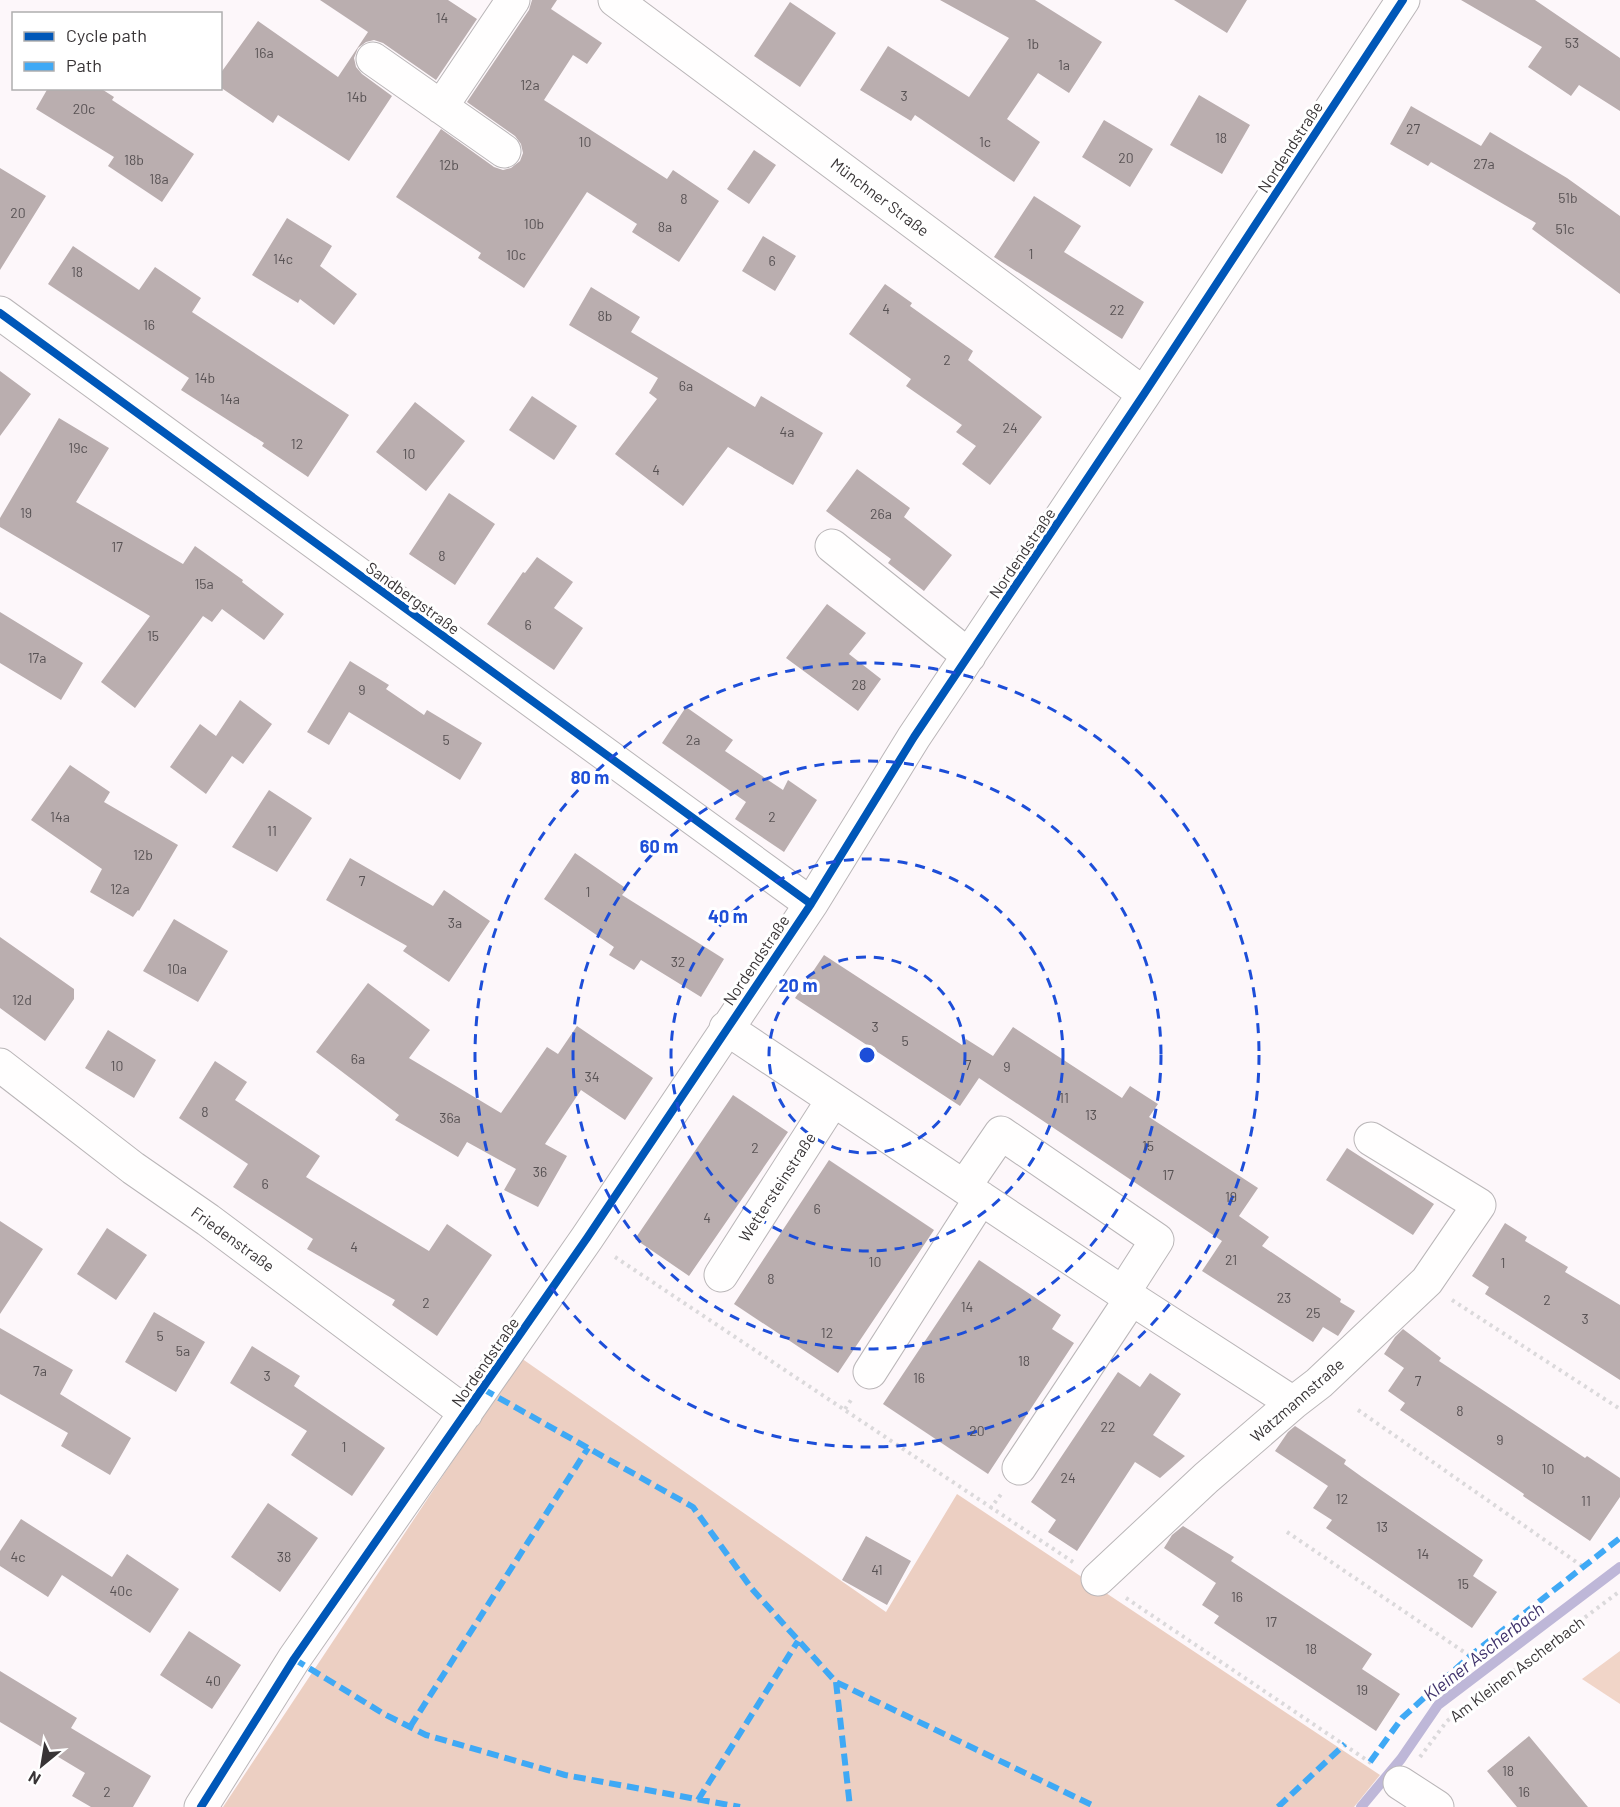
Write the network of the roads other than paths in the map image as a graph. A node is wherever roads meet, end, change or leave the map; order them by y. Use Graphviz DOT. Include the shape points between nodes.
graph roads {
  1 [pos="513,0"];
  2 [pos="615,0"];
  3 [pos="1403,0"];
  4 [pos="373,60"];
  5 [pos="441,107"];
  6 [pos="504,151"];
  7 [pos="0,313"];
  8 [pos="1144,394"];
  9 [pos="832,546"];
  10 [pos="969,656"];
  11 [pos="810,904"];
  12 [pos="726,1028"];
  13 [pos="0,1065"];
  14 [pos="833,1100"];
  15 [pos="1371,1139"];
  16 [pos="973,1193"];
  17 [pos="721,1275"];
  18 [pos="1127,1296"];
  19 [pos="870,1371"];
  20 [pos="1293,1403"];
  21 [pos="466,1413"];
  22 [pos="1019,1468"];
  23 [pos="1098,1579"];
  24 [pos="1400,1783"];
  25 [pos="201,1807"];
  26 [pos="1437,1807"];
  1 -- 5 [label="street"];
  2 -- 8 [label="street, Münchner Straße"];
  3 -- 8 [label="street, Nordendstraße"];
  4 -- 5 [label="street"];
  5 -- 6 [label="street"];
  7 -- 11 [label="street, Sandbergstraße"];
  8 -- 10 [label="street, Nordendstraße"];
  9 -- 10 [label="street"];
  10 -- 11 [label="street, Nordendstraße"];
  11 -- 12 [label="street, Nordendstraße"];
  12 -- 14 [label="street"];
  12 -- 21 [label="street, Nordendstraße"];
  13 -- 21 [label="street, Friedenstraße"];
  14 -- 16 [label="street"];
  14 -- 17 [label="street, Wettersteinstraße"];
  15 -- 20 [label="street, Watzmannstraße" via="1479,1205 1427,1281"];
  16 -- 18 [label="street"];
  16 -- 18 [label="street" via="1001,1133 1157,1240"];
  16 -- 19 [label="street"];
  18 -- 20 [label="street"];
  18 -- 22 [label="street"];
  20 -- 23 [label="street, Watzmannstraße"];
  21 -- 25 [label="street, Nordendstraße" via="294,1659"];
  24 -- 26 [label="street"];
}
